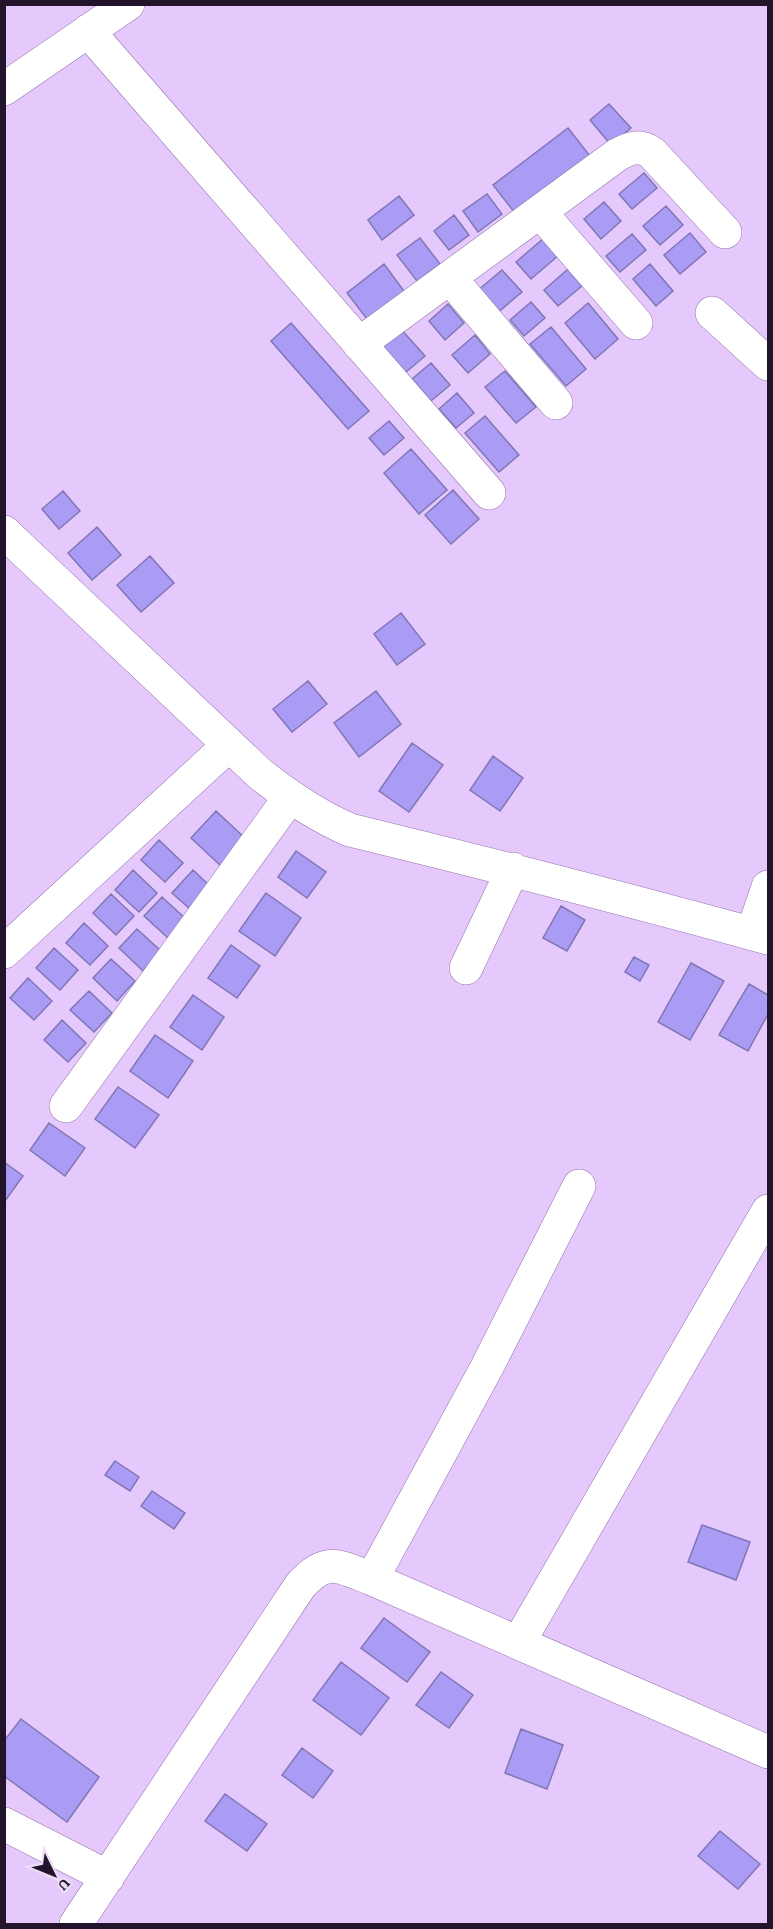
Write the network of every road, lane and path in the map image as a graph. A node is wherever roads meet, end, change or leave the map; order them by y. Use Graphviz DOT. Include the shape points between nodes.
graph roads {
  1 [pos="128,4"];
  2 [pos="88,31"];
  3 [pos="4,89"];
  4 [pos="540,212"];
  5 [pos="725,232"];
  6 [pos="450,278"];
  7 [pos="712,313"];
  8 [pos="636,323"];
  9 [pos="359,344"];
  10 [pos="768,364"];
  11 [pos="556,403"];
  12 [pos="489,493"];
  13 [pos="4,532"];
  14 [pos="229,745"];
  15 [pos="290,797"];
  16 [pos="513,869"];
  17 [pos="768,887"];
  18 [pos="760,936"];
  19 [pos="4,952"];
  20 [pos="466,968"];
  21 [pos="66,1106"];
  22 [pos="579,1186"];
  23 [pos="768,1211"];
  24 [pos="372,1580"];
  25 [pos="519,1642"];
  26 [pos="768,1752"];
  27 [pos="4,1824"];
  28 [pos="108,1877"];
  29 [pos="76,1924"];
  1 -- 2 [label="street"];
  2 -- 3 [label="street"];
  2 -- 9 [label="street"];
  4 -- 5 [label="street" via="617,155 641,147 660,161"];
  4 -- 6 [label="street"];
  4 -- 8 [label="street"];
  6 -- 9 [label="street"];
  6 -- 11 [label="street"];
  7 -- 10 [label="street"];
  9 -- 12 [label="street"];
  13 -- 14 [label="street"];
  14 -- 15 [label="street"];
  14 -- 19 [label="street"];
  15 -- 16 [label="street" via="350,830"];
  15 -- 21 [label="street"];
  16 -- 18 [label="street"];
  16 -- 20 [label="street"];
  17 -- 18 [label="street"];
  22 -- 24 [label="street"];
  23 -- 25 [label="street"];
  24 -- 25 [label="street"];
  24 -- 28 [label="street" via="332,1566 311,1573"];
  25 -- 26 [label="street"];
  27 -- 28 [label="street"];
  28 -- 29 [label="street"];
}
